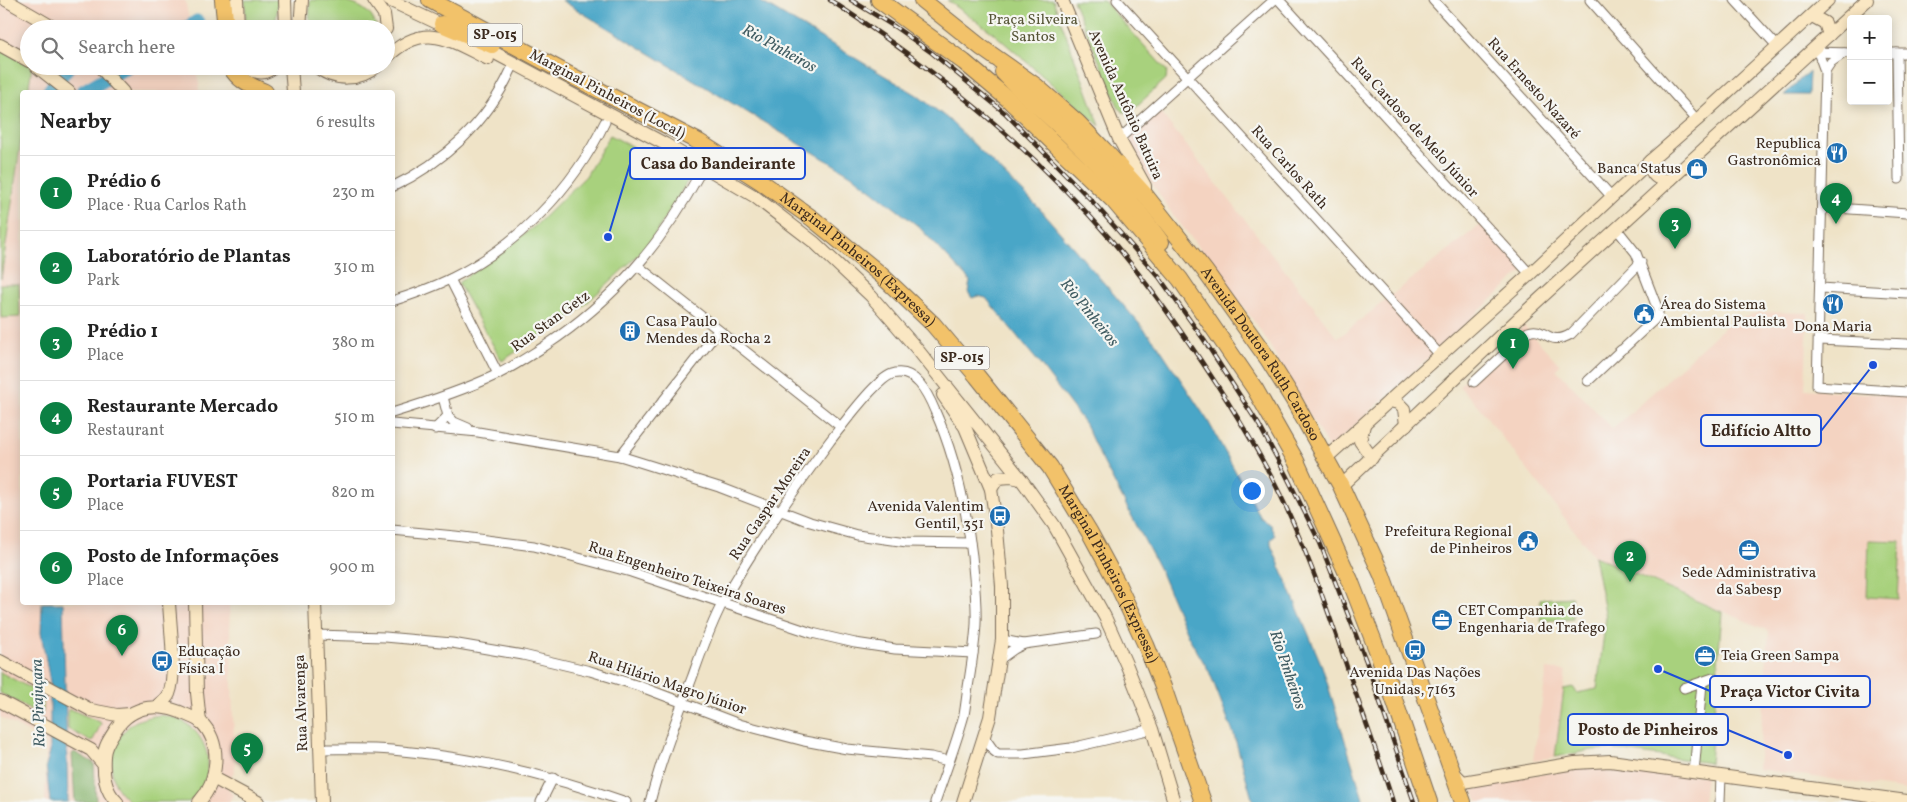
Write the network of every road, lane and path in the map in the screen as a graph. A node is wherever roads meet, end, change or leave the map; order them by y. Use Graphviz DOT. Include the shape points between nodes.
graph roads {
  1 [pos="6,0"];
  2 [pos="223,0"];
  3 [pos="236,0"];
  4 [pos="285,0"];
  5 [pos="302,0"];
  6 [pos="374,0"];
  7 [pos="389,0"];
  8 [pos="430,0"];
  9 [pos="879,0"];
  10 [pos="922,0"];
  11 [pos="1062,0"];
  12 [pos="1117,0"];
  13 [pos="1274,0"];
  14 [pos="1279,0"];
  15 [pos="1433,0"];
  16 [pos="1590,0"];
  17 [pos="1735,0"];
  18 [pos="1828,0"];
  19 [pos="1867,0"];
  20 [pos="1812,16"];
  21 [pos="41,20"];
  22 [pos="225,20"];
  23 [pos="237,20"];
  24 [pos="285,20"];
  25 [pos="301,20"];
  26 [pos="385,20"];
  27 [pos="442,24"];
  28 [pos="1829,35"];
  29 [pos="0,45"];
  30 [pos="1778,47"];
  31 [pos="982,48"];
  32 [pos="395,51"];
  33 [pos="1814,52"];
  34 [pos="1847,53"];
  35 [pos="1893,53"];
  36 [pos="1907,53"];
  37 [pos="1847,54"];
  38 [pos="20,56"];
  39 [pos="511,70"];
  40 [pos="560,70"];
  41 [pos="1825,71"];
  42 [pos="47,75"];
  43 [pos="107,75"];
  44 [pos="235,75"];
  45 [pos="292,75"];
  46 [pos="335,75"];
  47 [pos="361,75"];
  48 [pos="1188,78"];
  49 [pos="66,90"];
  50 [pos="121,90"];
  51 [pos="261,90"];
  52 [pos="293,90"];
  53 [pos="1698,120"];
  54 [pos="605,122"];
  55 [pos="1119,139"];
  56 [pos="1650,161"];
  57 [pos="700,173"];
  58 [pos="1671,179"];
  59 [pos="1899,179"];
  60 [pos="395,186"];
  61 [pos="1146,195"];
  62 [pos="1612,197"];
  63 [pos="1822,207"];
  64 [pos="1907,213"];
  65 [pos="1616,228"];
  66 [pos="1641,262"];
  67 [pos="638,266"];
  68 [pos="1530,274"];
  69 [pos="450,279"];
  70 [pos="1180,279"];
  71 [pos="1820,288"];
  72 [pos="1907,293"];
  73 [pos="395,300"];
  74 [pos="718,331"];
  75 [pos="1819,340"];
  76 [pos="1907,344"];
  77 [pos="1440,355"];
  78 [pos="498,374"];
  79 [pos="1588,381"];
  80 [pos="1474,382"];
  81 [pos="1402,389"];
  82 [pos="1907,392"];
  83 [pos="443,397"];
  84 [pos="1389,401"];
  85 [pos="1422,410"];
  86 [pos="395,412"];
  87 [pos="448,416"];
  88 [pos="395,424"];
  89 [pos="1364,425"];
  90 [pos="1406,425"];
  91 [pos="841,427"];
  92 [pos="435,429"];
  93 [pos="478,432"];
  94 [pos="620,456"];
  95 [pos="1326,458"];
  96 [pos="1372,458"];
  97 [pos="1021,479"];
  98 [pos="1341,486"];
  99 [pos="990,489"];
  100 [pos="780,511"];
  101 [pos="395,530"];
  102 [pos="970,543"];
  103 [pos="722,603"];
  104 [pos="169,605"];
  105 [pos="195,605"];
  106 [pos="315,605"];
  107 [pos="1096,634"];
  108 [pos="316,636"];
  109 [pos="1002,640"];
  110 [pos="1024,644"];
  111 [pos="973,653"];
  112 [pos="1000,659"];
  113 [pos="0,662"];
  114 [pos="1713,678"];
  115 [pos="1702,683"];
  116 [pos="1684,688"];
  117 [pos="0,701"];
  118 [pos="682,703"];
  119 [pos="158,706"];
  120 [pos="130,714"];
  121 [pos="200,722"];
  122 [pos="1152,729"];
  123 [pos="984,737"];
  124 [pos="320,748"];
  125 [pos="949,762"];
  126 [pos="103,764"];
  127 [pos="1452,771"];
  128 [pos="1694,773"];
  129 [pos="1721,777"];
  130 [pos="214,778"];
  131 [pos="553,778"];
  132 [pos="1841,797"];
  133 [pos="1201,798"];
  134 [pos="247,800"];
  135 [pos="1902,801"];
  136 [pos="117,802"];
  137 [pos="199,802"];
  138 [pos="322,802"];
  139 [pos="541,802"];
  140 [pos="626,802"];
  141 [pos="650,802"];
  142 [pos="935,802"];
  143 [pos="963,802"];
  144 [pos="1174,802"];
  145 [pos="1429,802"];
  146 [pos="1463,802"];
  147 [pos="1720,802"];
  1 -- 21 [label="main road"];
  2 -- 22 [label="highway"];
  3 -- 23 [label="main road"];
  4 -- 24 [label="main road"];
  5 -- 25 [label="main road"];
  6 -- 26 [label="main road"];
  7 -- 27 [label="main road, Marginal Pinheiros (Local)"];
  8 -- 40 [label="highway, Marginal Pinheiros (Expressa) / SP-015"];
  9 -- 70 [label="highway" via="964,62 1008,99 1112,200"];
  10 -- 31 [label="highway, Avenida Doutora Ruth Cardoso"];
  11 -- 55 [label="main road, Avenida Antônio Batuira"];
  12 -- 48 [label="street, Rua Carlos Rath"];
  13 -- 48 [label="street"];
  14 -- 68 [label="street, Rua Cardoso de Melo Júnior"];
  15 -- 62 [label="street, Rua Ernesto Nazaré"];
  16 -- 53 [label="street"];
  17 -- 30 [label="street"];
  18 -- 20 [label="main road"];
  19 -- 28 [label="main road"];
  20 -- 28 [label="main road" via="1825,23"];
  20 -- 30 [label="main road"];
  27 -- 40 [label="highway"];
  27 -- 97 [label="main road, Marginal Pinheiros (Local)" via="665,144 754,196 800,232 871,296"];
  28 -- 33 [label="main road"];
  29 -- 38 [label="main road"];
  30 -- 53 [label="main road"];
  31 -- 61 [label="highway, Avenida Doutora Ruth Cardoso" via="1036,86 1078,123"];
  31 -- 70 [label="highway" via="1013,83 1110,177 1166,250"];
  32 -- 39 [label="main road" via="406,42 429,36 442,38"];
  33 -- 34 [label="street"];
  33 -- 41 [label="street"];
  33 -- 58 [label="main road"];
  35 -- 36 [label="street"];
  35 -- 59 [label="street"];
  37 -- 41 [label="street" via="1831,62"];
  39 -- 54 [label="main road"];
  39 -- 60 [label="street" via="489,110 465,137 417,175"];
  40 -- 133 [label="highway, Marginal Pinheiros (Expressa) / SP-015" via="699,142 760,181 880,274 933,324 1050,467 1090,533 1146,645"];
  41 -- 63 [label="street"];
  42 -- 49 [label="main road"];
  43 -- 50 [label="main road"];
  44 -- 51 [label="highway"];
  45 -- 52 [label="main road"];
  46 -- 47 [label="main road" via="350,78"];
  48 -- 55 [label="street"];
  48 -- 77 [label="street, Rua Carlos Rath"];
  53 -- 56 [label="main road"];
  54 -- 57 [label="main road"];
  54 -- 69 [label="street" via="574,176 537,217 499,248"];
  55 -- 61 [label="main road, Avenida Antônio Batuira" via="1145,186"];
  56 -- 58 [label="main road" via="1655,178"];
  56 -- 62 [label="main road"];
  57 -- 67 [label="street, Rua Stan Getz" via="671,222"];
  57 -- 99 [label="main road" via="735,192 786,229 874,310 954,409"];
  58 -- 65 [label="main road"];
  61 -- 95 [label="highway, Avenida Doutora Ruth Cardoso" via="1206,271 1268,359"];
  62 -- 68 [label="main road"];
  63 -- 64 [label="street"];
  63 -- 71 [label="street"];
  65 -- 66 [label="street"];
  65 -- 85 [label="main road"];
  66 -- 79 [label="street" via="1657,304 1658,316"];
  66 -- 80 [label="street" via="1571,334 1554,340 1538,331 1528,332"];
  67 -- 74 [label="street"];
  67 -- 78 [label="street, Rua Stan Getz" via="577,323"];
  68 -- 77 [label="main road"];
  69 -- 73 [label="street"];
  69 -- 78 [label="street"];
  70 -- 145 [label="highway" via="1255,389 1296,462 1354,588"];
  71 -- 72 [label="street"];
  71 -- 75 [label="street"];
  74 -- 91 [label="street"];
  74 -- 94 [label="street"];
  75 -- 76 [label="street"];
  75 -- 82 [label="street" via="1817,386"];
  77 -- 81 [label="main road"];
  78 -- 83 [label="street, Rua Stan Getz"];
  81 -- 84 [label="main road"];
  81 -- 85 [label="main road" via="1406,403"];
  83 -- 86 [label="street, Rua Stan Getz"];
  83 -- 87 [label="street"];
  84 -- 89 [label="main road"];
  84 -- 90 [label="main road" via="1404,408"];
  85 -- 90 [label="main road"];
  87 -- 92 [label="street"];
  87 -- 93 [label="street" via="457,424"];
  88 -- 92 [label="street"];
  89 -- 95 [label="main road"];
  89 -- 96 [label="main road" via="1360,441"];
  90 -- 96 [label="main road"];
  91 -- 100 [label="street, Rua Gaspar Moreira"];
  91 -- 102 [label="street, Rua Gaspar Moreira" via="884,378 902,373 915,379 932,404 947,442 960,482"];
  92 -- 93 [label="street"];
  93 -- 94 [label="street"];
  94 -- 100 [label="street" via="719,487"];
  95 -- 98 [label="highway, Avenida Doutora Ruth Cardoso"];
  96 -- 98 [label="main road"];
  97 -- 99 [label="main road" via="1010,476 998,478"];
  97 -- 122 [label="main road, Marginal Pinheiros (Local)" via="1054,525 1105,617"];
  98 -- 127 [label="highway, Avenida Doutora Ruth Cardoso" via="1382,575"];
  99 -- 109 [label="main road" via="1000,558"];
  100 -- 102 [label="street" via="857,534 906,542"];
  100 -- 103 [label="street, Rua Gaspar Moreira"];
  101 -- 103 [label="street, Rua Engenheiro Teixeira Soares" via="534,546 631,572"];
  102 -- 111 [label="street" via="976,591"];
  103 -- 111 [label="street, Rua Engenheiro Teixeira Soares" via="812,633 855,642 895,649"];
  103 -- 118 [label="street, Rua Gaspar Moreira"];
  104 -- 119 [label="main road" via="172,677 168,696"];
  105 -- 121 [label="main road"];
  106 -- 108 [label="main road, Rua Alvarenga"];
  107 -- 110 [label="street"];
  108 -- 118 [label="street, Rua Hilário Magro Júnior" via="385,637 452,643 523,655 598,673"];
  108 -- 124 [label="main road, Rua Alvarenga"];
  109 -- 110 [label="street"];
  109 -- 112 [label="main road"];
  110 -- 112 [label="street"];
  111 -- 125 [label="street" via="964,713"];
  112 -- 123 [label="main road"];
  113 -- 120 [label="main road" via="91,710"];
  114 -- 115 [label="street"];
  115 -- 116 [label="street"];
  115 -- 128 [label="street"];
  117 -- 126 [label="main road" via="91,750"];
  118 -- 125 [label="street, Rua Hilário Magro Júnior" via="739,724 804,741"];
  118 -- 141 [label="street, Rua Gaspar Moreira"];
  119 -- 120 [label="main road"];
  119 -- 121 [label="main road" via="174,708"];
  120 -- 126 [label="main road" via="109,740"];
  121 -- 130 [label="main road" via="214,748"];
  122 -- 123 [label="street" via="1071,748 1023,754 998,754"];
  122 -- 144 [label="main road, Marginal Pinheiros (Local)"];
  123 -- 143 [label="main road"];
  124 -- 131 [label="street" via="436,755"];
  124 -- 138 [label="main road, Rua Alvarenga"];
  125 -- 142 [label="street"];
  126 -- 136 [label="main road" via="105,784"];
  127 -- 128 [label="main road" via="1463,782 1574,763 1610,761"];
  127 -- 146 [label="highway, Avenida Doutora Ruth Cardoso"];
  128 -- 129 [label="main road"];
  129 -- 132 [label="main road"];
  129 -- 147 [label="street"];
  130 -- 134 [label="main road"];
  130 -- 137 [label="main road"];
  131 -- 139 [label="street"];
  131 -- 140 [label="street"];
  132 -- 135 [label="main road"];
}
